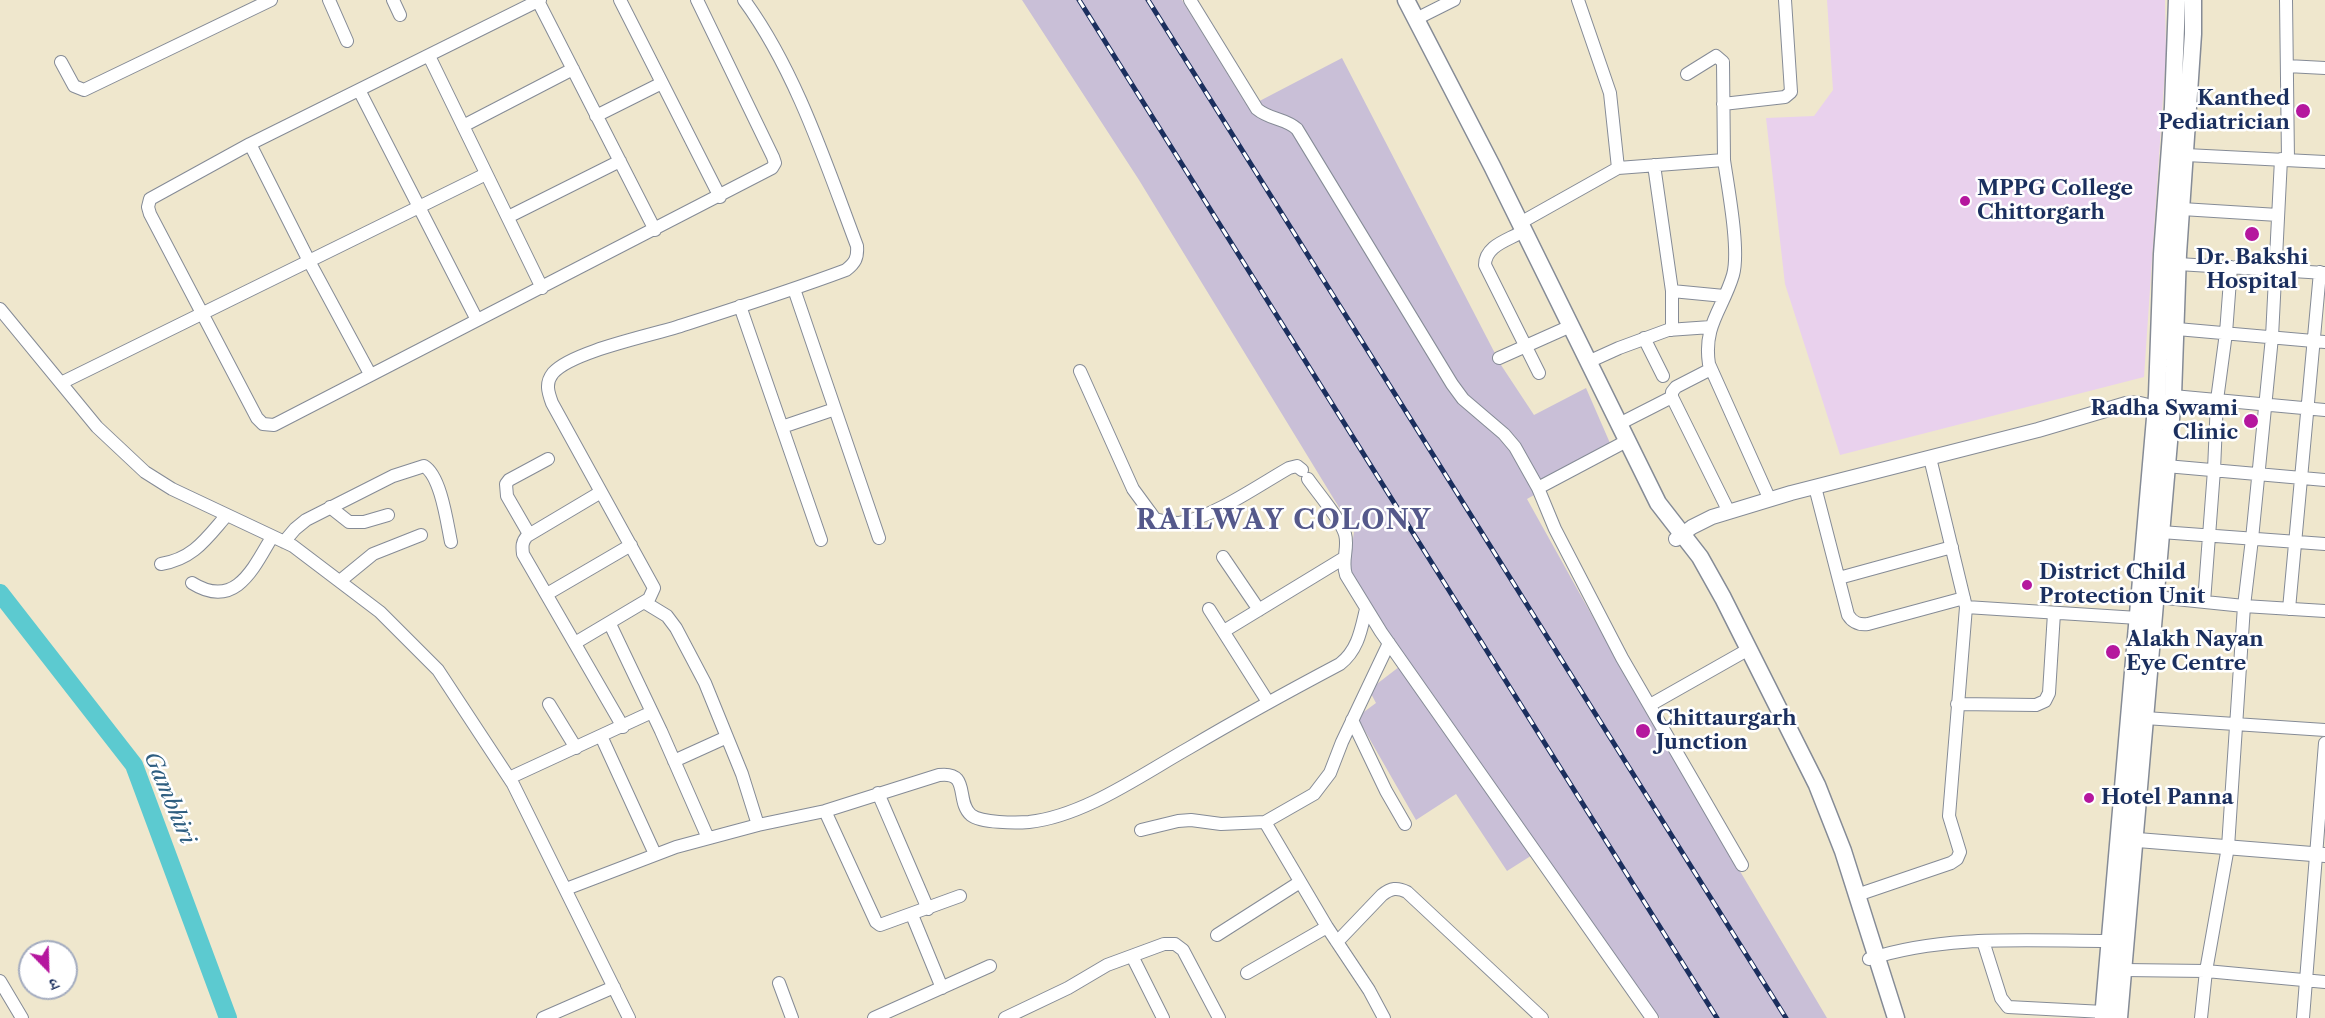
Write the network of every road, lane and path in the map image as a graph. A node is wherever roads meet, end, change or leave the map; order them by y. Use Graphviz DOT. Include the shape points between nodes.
graph roads {
  1 [pos="271,0"];
  2 [pos="329,0"];
  3 [pos="393,0"];
  4 [pos="539,0"];
  5 [pos="620,0"];
  6 [pos="697,0"];
  7 [pos="744,0"];
  8 [pos="1190,0"];
  9 [pos="1397,0"];
  10 [pos="1406,0"];
  11 [pos="1454,0"];
  12 [pos="1578,0"];
  13 [pos="1785,0"];
  14 [pos="2177,0"];
  15 [pos="2193,0"];
  16 [pos="2286,0"];
  17 [pos="400,15"];
  18 [pos="1416,19"];
  19 [pos="347,41"];
  20 [pos="429,56"];
  21 [pos="61,62"];
  22 [pos="2287,66"];
  23 [pos="2325,68"];
  24 [pos="573,69"];
  25 [pos="1687,74"];
  26 [pos="662,83"];
  27 [pos="358,90"];
  28 [pos="1723,104"];
  29 [pos="597,116"];
  30 [pos="463,126"];
  31 [pos="249,144"];
  32 [pos="2186,155"];
  33 [pos="1724,159"];
  34 [pos="2284,159"];
  35 [pos="620,161"];
  36 [pos="2325,162"];
  37 [pos="1654,165"];
  38 [pos="1618,168"];
  39 [pos="486,174"];
  40 [pos="720,197"];
  41 [pos="418,207"];
  42 [pos="2182,208"];
  43 [pos="2278,215"];
  44 [pos="508,217"];
  45 [pos="1519,228"];
  46 [pos="655,230"];
  47 [pos="309,261"];
  48 [pos="2178,264"];
  49 [pos="2231,267"];
  50 [pos="2274,269"];
  51 [pos="2323,272"];
  52 [pos="542,288"];
  53 [pos="795,289"];
  54 [pos="1672,291"];
  55 [pos="1724,296"];
  56 [pos="740,306"];
  57 [pos="0,309"];
  58 [pos="201,314"];
  59 [pos="477,320"];
  60 [pos="1711,327"];
  61 [pos="2177,328"];
  62 [pos="1564,329"];
  63 [pos="1671,330"];
  64 [pos="2226,333"];
  65 [pos="2271,337"];
  66 [pos="1644,338"];
  67 [pos="2320,341"];
  68 [pos="1525,346"];
  69 [pos="1499,358"];
  70 [pos="1588,362"];
  71 [pos="1711,369"];
  72 [pos="1080,372"];
  73 [pos="1539,373"];
  74 [pos="370,374"];
  75 [pos="1663,376"];
  76 [pos="61,383"];
  77 [pos="2173,396"];
  78 [pos="1672,397"];
  79 [pos="2217,400"];
  80 [pos="2266,405"];
  81 [pos="835,409"];
  82 [pos="2307,409"];
  83 [pos="2325,410"];
  84 [pos="2155,411"];
  85 [pos="1619,424"];
  86 [pos="2170,426"];
  87 [pos="782,427"];
  88 [pos="1621,444"];
  89 [pos="1930,458"];
  90 [pos="548,459"];
  91 [pos="2166,466"];
  92 [pos="2214,470"];
  93 [pos="2258,474"];
  94 [pos="2302,478"];
  95 [pos="2325,480"];
  96 [pos="1815,487"];
  97 [pos="1538,488"];
  98 [pos="601,492"];
  99 [pos="1770,500"];
  100 [pos="330,507"];
  101 [pos="1729,512"];
  102 [pos="388,515"];
  103 [pos="226,516"];
  104 [pos="2161,532"];
  105 [pos="529,534"];
  106 [pos="421,535"];
  107 [pos="2209,535"];
  108 [pos="1680,536"];
  109 [pos="272,537"];
  110 [pos="879,538"];
  111 [pos="2252,539"];
  112 [pos="820,540"];
  113 [pos="285,542"];
  114 [pos="451,542"];
  115 [pos="2295,542"];
  116 [pos="2325,544"];
  117 [pos="631,545"];
  118 [pos="1952,547"];
  119 [pos="1223,557"];
  120 [pos="1344,558"];
  121 [pos="161,564"];
  122 [pos="1839,578"];
  123 [pos="340,581"];
  124 [pos="192,583"];
  125 [pos="547,594"];
  126 [pos="2156,597"];
  127 [pos="644,602"];
  128 [pos="2204,602"];
  129 [pos="1965,603"];
  130 [pos="2244,606"];
  131 [pos="1209,609"];
  132 [pos="1366,609"];
  133 [pos="2289,609"];
  134 [pos="1258,610"];
  135 [pos="2325,611"];
  136 [pos="2054,613"];
  137 [pos="2138,618"];
  138 [pos="609,624"];
  139 [pos="1224,631"];
  140 [pos="575,643"];
  141 [pos="1389,643"];
  142 [pos="1745,651"];
  143 [pos="1268,702"];
  144 [pos="549,704"];
  145 [pos="1958,704"];
  146 [pos="1650,705"];
  147 [pos="652,712"];
  148 [pos="2145,718"];
  149 [pos="1352,720"];
  150 [pos="2235,724"];
  151 [pos="623,727"];
  152 [pos="2325,730"];
  153 [pos="601,736"];
  154 [pos="727,737"];
  155 [pos="2325,742"];
  156 [pos="576,748"];
  157 [pos="674,761"];
  158 [pos="509,778"];
  159 [pos="878,793"];
  160 [pos="825,811"];
  161 [pos="1265,822"];
  162 [pos="1405,824"];
  163 [pos="758,825"];
  164 [pos="1141,830"];
  165 [pos="708,838"];
  166 [pos="2128,840"];
  167 [pos="2228,847"];
  168 [pos="655,854"];
  169 [pos="2320,855"];
  170 [pos="1742,865"];
  171 [pos="1300,882"];
  172 [pos="566,889"];
  173 [pos="1857,895"];
  174 [pos="960,897"];
  175 [pos="928,909"];
  176 [pos="912,915"];
  177 [pos="1327,927"];
  178 [pos="1217,935"];
  179 [pos="1983,941"];
  180 [pos="2110,941"];
  181 [pos="1337,942"];
  182 [pos="1132,956"];
  183 [pos="1873,958"];
  184 [pos="990,966"];
  185 [pos="2124,970"];
  186 [pos="2206,971"];
  187 [pos="1246,973"];
  188 [pos="2306,980"];
  189 [pos="0,981"];
  190 [pos="2325,982"];
  191 [pos="779,983"];
  192 [pos="614,987"];
  193 [pos="942,988"];
  194 [pos="903,1006"];
  195 [pos="2109,1016"];
  196 [pos="22,1018"];
  197 [pos="543,1018"];
  198 [pos="629,1018"];
  199 [pos="792,1018"];
  200 [pos="874,1018"];
  201 [pos="909,1018"];
  202 [pos="1005,1018"];
  203 [pos="1162,1018"];
  204 [pos="1219,1018"];
  205 [pos="1384,1018"];
  206 [pos="1542,1018"];
  207 [pos="1652,1018"];
  208 [pos="1887,1018"];
  209 [pos="1896,1018"];
  210 [pos="2201,1018"];
  211 [pos="2303,1018"];
  1 -- 21 [label="street" via="84,90 74,86"];
  2 -- 19 [label="street"];
  3 -- 17 [label="street"];
  4 -- 20 [label="street"];
  4 -- 24 [label="street"];
  5 -- 26 [label="street"];
  6 -- 40 [label="street" via="775,164"];
  7 -- 53 [label="street" via="759,20 813,131 857,246 854,264 846,270"];
  8 -- 97 [label="street" via="1257,109 1268,117 1288,121 1297,129 1442,371 1463,399 1515,447"];
  9 -- 45 [label="main road"];
  10 -- 18 [label="main road"];
  11 -- 18 [label="street"];
  12 -- 38 [label="street" via="1610,93"];
  13 -- 28 [label="street" via="1791,92 1785,97"];
  14 -- 84 [label="main road"];
  15 -- 32 [label="main road"];
  16 -- 22 [label="street"];
  18 -- 45 [label="main road"];
  20 -- 27 [label="street"];
  20 -- 30 [label="street"];
  22 -- 23 [label="street"];
  22 -- 34 [label="street"];
  24 -- 29 [label="street"];
  24 -- 30 [label="street"];
  25 -- 28 [label="street" via="1716,56 1720,58 1724,70"];
  26 -- 29 [label="street"];
  26 -- 40 [label="street"];
  27 -- 31 [label="street"];
  27 -- 41 [label="street"];
  28 -- 33 [label="street"];
  29 -- 35 [label="street"];
  30 -- 39 [label="street"];
  31 -- 47 [label="street"];
  31 -- 58 [label="street" via="150,199 148,207"];
  32 -- 34 [label="street"];
  32 -- 42 [label="main road"];
  33 -- 37 [label="street"];
  33 -- 55 [label="street" via="1735,251 1733,274"];
  34 -- 36 [label="street"];
  34 -- 43 [label="street"];
  35 -- 44 [label="street"];
  35 -- 46 [label="street"];
  37 -- 38 [label="street"];
  37 -- 54 [label="street"];
  38 -- 45 [label="street"];
  39 -- 41 [label="street"];
  39 -- 44 [label="street"];
  40 -- 46 [label="street"];
  41 -- 47 [label="street"];
  41 -- 59 [label="street"];
  42 -- 43 [label="street"];
  42 -- 48 [label="main road"];
  43 -- 50 [label="street"];
  44 -- 52 [label="street"];
  45 -- 62 [label="main road"];
  45 -- 68 [label="street" via="1491,249 1485,260"];
  45 -- 70 [label="main road"];
  46 -- 52 [label="street"];
  47 -- 58 [label="street"];
  47 -- 74 [label="street"];
  48 -- 49 [label="street"];
  48 -- 61 [label="main road"];
  49 -- 50 [label="street"];
  49 -- 64 [label="street"];
  50 -- 51 [label="street"];
  50 -- 65 [label="street"];
  51 -- 67 [label="street"];
  52 -- 59 [label="street"];
  53 -- 56 [label="street"];
  53 -- 81 [label="street"];
  54 -- 55 [label="street"];
  54 -- 63 [label="street"];
  55 -- 60 [label="street"];
  56 -- 87 [label="street"];
  56 -- 98 [label="street" via="590,353 554,371 548,380 552,403"];
  57 -- 76 [label="street"];
  58 -- 74 [label="street" via="257,418 268,426"];
  58 -- 76 [label="street"];
  59 -- 74 [label="street"];
  60 -- 63 [label="street"];
  60 -- 71 [label="street" via="1706,348"];
  61 -- 64 [label="street"];
  61 -- 77 [label="main road"];
  62 -- 68 [label="street"];
  62 -- 88 [label="main road"];
  63 -- 66 [label="street"];
  64 -- 65 [label="street"];
  64 -- 79 [label="street"];
  65 -- 67 [label="street"];
  65 -- 80 [label="street"];
  66 -- 70 [label="street"];
  66 -- 75 [label="street"];
  67 -- 82 [label="street"];
  68 -- 69 [label="street"];
  68 -- 73 [label="street"];
  70 -- 85 [label="main road"];
  71 -- 78 [label="street" via="1676,387"];
  71 -- 99 [label="street"];
  72 -- 120 [label="street" via="1133,489 1155,519 1178,523 1197,518 1297,466 1345,532"];
  76 -- 103 [label="street" via="97,427 145,472"];
  77 -- 79 [label="street"];
  77 -- 86 [label="main road"];
  78 -- 85 [label="street"];
  78 -- 101 [label="street"];
  79 -- 80 [label="street"];
  79 -- 92 [label="street"];
  80 -- 82 [label="street"];
  80 -- 93 [label="street"];
  81 -- 87 [label="street"];
  81 -- 110 [label="street"];
  82 -- 83 [label="street"];
  82 -- 94 [label="street"];
  84 -- 86 [label="street"];
  84 -- 89 [label="street" via="2139,402 2126,404"];
  84 -- 137 [label="main road"];
  85 -- 108 [label="main road" via="1658,503"];
  86 -- 91 [label="main road"];
  87 -- 112 [label="street"];
  88 -- 97 [label="street"];
  88 -- 108 [label="main road" via="1653,506"];
  89 -- 96 [label="street"];
  89 -- 118 [label="street"];
  90 -- 105 [label="street" via="506,484 507,496"];
  91 -- 92 [label="street"];
  91 -- 104 [label="main road"];
  92 -- 93 [label="street"];
  92 -- 107 [label="street"];
  93 -- 94 [label="street"];
  93 -- 111 [label="street"];
  94 -- 95 [label="street"];
  94 -- 115 [label="street"];
  96 -- 99 [label="street"];
  96 -- 122 [label="street"];
  97 -- 146 [label="street" via="1622,658"];
  98 -- 105 [label="street"];
  98 -- 117 [label="street"];
  99 -- 101 [label="street"];
  100 -- 102 [label="street" via="349,522"];
  100 -- 113 [label="street" via="306,520"];
  100 -- 114 [label="street" via="393,476 424,466 432,473 443,503"];
  101 -- 108 [label="street" via="1692,526"];
  103 -- 109 [label="street"];
  103 -- 121 [label="street" via="192,553"];
  104 -- 107 [label="street"];
  104 -- 126 [label="main road"];
  105 -- 125 [label="street" via="522,541 524,554"];
  106 -- 123 [label="street" via="373,554"];
  107 -- 111 [label="street"];
  107 -- 128 [label="street"];
  108 -- 142 [label="main road"];
  109 -- 113 [label="street"];
  109 -- 124 [label="street" via="253,569 233,589 212,592"];
  111 -- 115 [label="street"];
  111 -- 130 [label="street"];
  113 -- 123 [label="street"];
  115 -- 116 [label="street"];
  115 -- 133 [label="street"];
  117 -- 125 [label="street"];
  117 -- 127 [label="street" via="654,588"];
  118 -- 122 [label="street"];
  118 -- 129 [label="street"];
  119 -- 134 [label="street"];
  120 -- 132 [label="street" via="1346,575"];
  120 -- 134 [label="street"];
  122 -- 129 [label="street" via="1848,615 1861,625"];
  123 -- 158 [label="street" via="380,612 438,670"];
  125 -- 140 [label="street"];
  126 -- 128 [label="street"];
  126 -- 148 [label="main road"];
  127 -- 138 [label="street"];
  127 -- 154 [label="street" via="667,616 676,628"];
  128 -- 130 [label="street"];
  129 -- 136 [label="street"];
  129 -- 145 [label="street"];
  130 -- 133 [label="street"];
  130 -- 150 [label="street"];
  131 -- 139 [label="street"];
  132 -- 141 [label="street"];
  132 -- 143 [label="street" via="1357,643 1347,659"];
  133 -- 135 [label="street"];
  134 -- 139 [label="street"];
  136 -- 137 [label="street"];
  136 -- 145 [label="street" via="2049,693 2045,701 2036,705"];
  137 -- 166 [label="main road" via="2131,684"];
  138 -- 140 [label="street"];
  138 -- 147 [label="street"];
  139 -- 143 [label="street"];
  140 -- 151 [label="street"];
  141 -- 149 [label="street"];
  141 -- 207 [label="street"];
  142 -- 146 [label="street"];
  142 -- 173 [label="main road" via="1817,785"];
  142 -- 183 [label="main road" via="1823,820"];
  143 -- 159 [label="street" via="1094,802 1029,822 972,816 959,782 949,774"];
  144 -- 156 [label="street"];
  145 -- 173 [label="street" via="1949,823 1959,855 1952,862"];
  146 -- 170 [label="street"];
  147 -- 151 [label="street"];
  147 -- 157 [label="street"];
  148 -- 150 [label="street"];
  148 -- 166 [label="main road" via="2137,803"];
  149 -- 161 [label="street" via="1321,787"];
  149 -- 162 [label="street"];
  150 -- 152 [label="street"];
  150 -- 167 [label="street"];
  151 -- 153 [label="street"];
  153 -- 156 [label="street"];
  153 -- 168 [label="street"];
  154 -- 157 [label="street"];
  154 -- 163 [label="street"];
  155 -- 169 [label="street"];
  156 -- 158 [label="street"];
  157 -- 165 [label="street"];
  158 -- 172 [label="street"];
  159 -- 160 [label="street"];
  159 -- 175 [label="street"];
  160 -- 163 [label="street"];
  160 -- 176 [label="street" via="876,922 885,925"];
  161 -- 164 [label="street" via="1221,824 1191,820"];
  161 -- 171 [label="street"];
  163 -- 165 [label="street"];
  165 -- 168 [label="street"];
  166 -- 167 [label="street"];
  166 -- 180 [label="main road"];
  166 -- 185 [label="main road"];
  167 -- 169 [label="street"];
  167 -- 186 [label="street"];
  168 -- 172 [label="street"];
  169 -- 188 [label="street"];
  171 -- 177 [label="street"];
  171 -- 178 [label="street"];
  172 -- 192 [label="street"];
  173 -- 183 [label="main road"];
  174 -- 175 [label="street"];
  175 -- 176 [label="street"];
  176 -- 193 [label="street"];
  177 -- 181 [label="street"];
  177 -- 187 [label="street"];
  179 -- 180 [label="street"];
  179 -- 183 [label="street" via="1938,944"];
  179 -- 195 [label="street" via="2001,998 2008,1006"];
  180 -- 195 [label="main road"];
  181 -- 205 [label="street"];
  181 -- 206 [label="street" via="1382,895 1400,888"];
  182 -- 202 [label="street"];
  182 -- 203 [label="street"];
  182 -- 204 [label="street" via="1164,944 1179,946"];
  183 -- 208 [label="main road"];
  183 -- 209 [label="main road"];
  184 -- 193 [label="street"];
  185 -- 186 [label="street"];
  185 -- 195 [label="main road"];
  186 -- 188 [label="street"];
  186 -- 210 [label="street"];
  188 -- 190 [label="street"];
  188 -- 211 [label="street"];
  189 -- 196 [label="street"];
  191 -- 199 [label="street"];
  192 -- 197 [label="street"];
  192 -- 198 [label="street"];
  193 -- 194 [label="street"];
  194 -- 200 [label="street"];
  194 -- 201 [label="street"];
}
